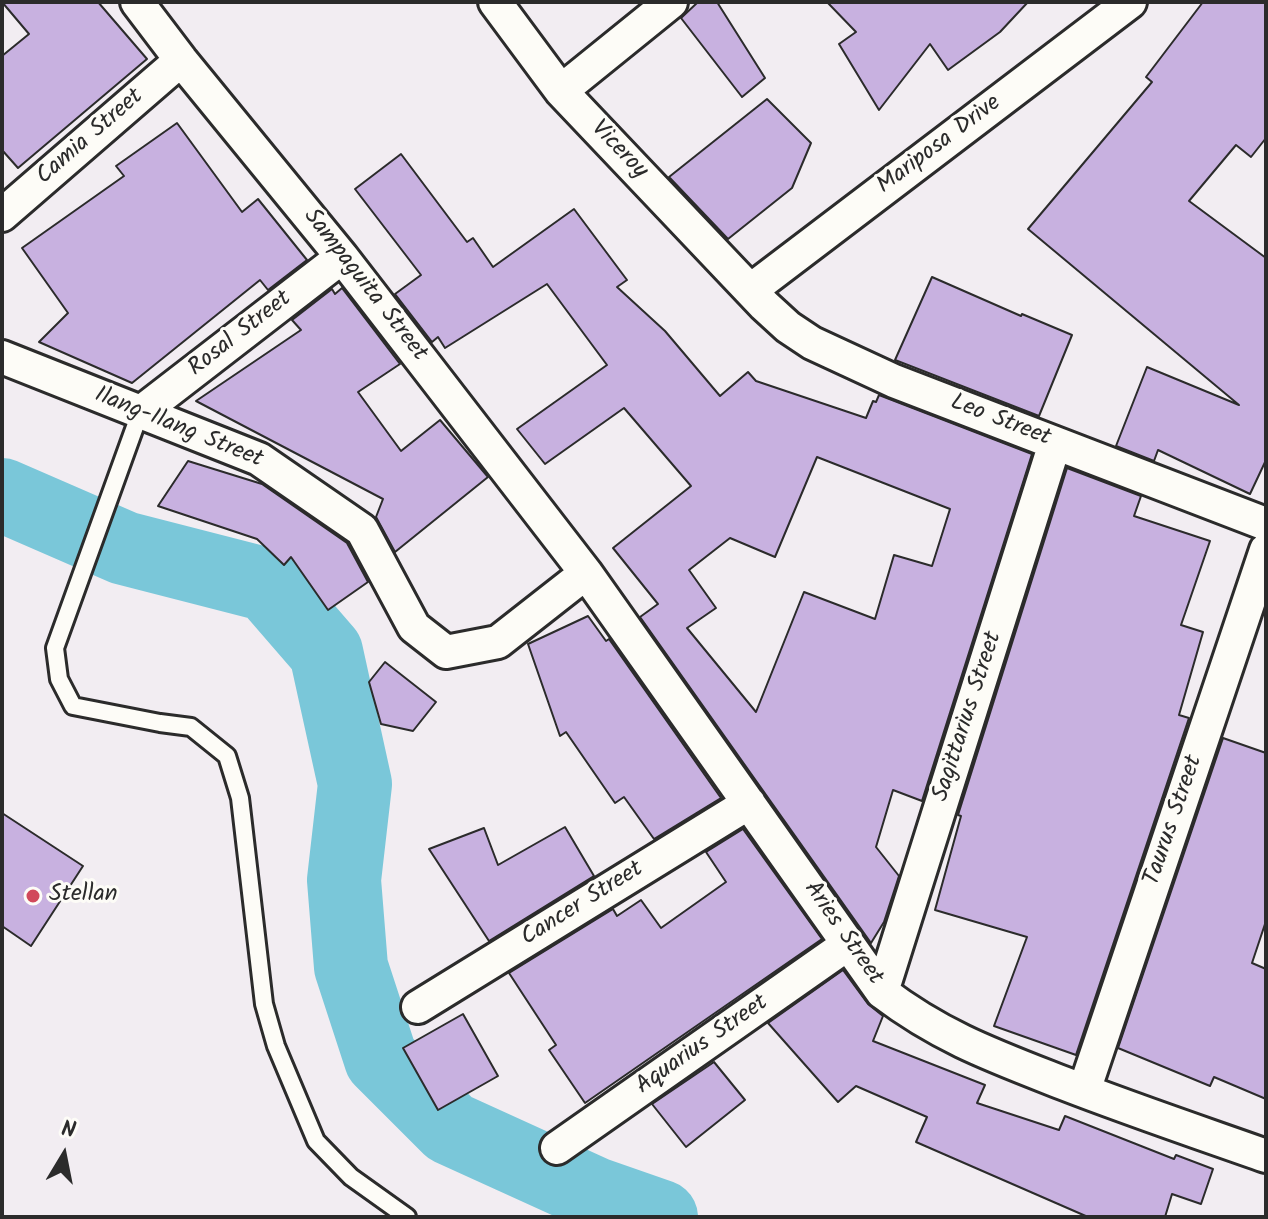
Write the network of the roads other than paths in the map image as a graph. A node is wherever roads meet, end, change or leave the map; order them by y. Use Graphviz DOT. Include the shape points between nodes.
graph roads {
  1 [pos="137,2"];
  2 [pos="495,2"];
  3 [pos="671,2"];
  4 [pos="1130,2"];
  5 [pos="181,60"];
  6 [pos="561,91"];
  7 [pos="2,215"];
  8 [pos="342,257"];
  9 [pos="751,290"];
  10 [pos="2,357"];
  11 [pos="140,413"];
  12 [pos="1055,443"];
  13 [pos="1266,524"];
  14 [pos="1266,550"];
  15 [pos="586,573"];
  16 [pos="749,803"];
  17 [pos="848,944"];
  18 [pos="882,992"];
  19 [pos="418,1007"];
  20 [pos="1084,1091"];
  21 [pos="557,1148"];
  22 [pos="1266,1156"];
  23 [pos="407,1217"];
  1 -- 5 [label="street, Sampaguita Street"];
  2 -- 6 [label="street, Viceroy"];
  3 -- 6 [label="street"];
  4 -- 9 [label="street, Mariposa Drive"];
  5 -- 7 [label="street, Camia Street"];
  5 -- 8 [label="street, Sampaguita Street"];
  6 -- 9 [label="street, Viceroy"];
  8 -- 11 [label="street, Rosal Street"];
  8 -- 15 [label="street, Sampaguita Street"];
  9 -- 12 [label="street, Leo Street" via="788,327 839,357"];
  10 -- 11 [label="street, Ilang-Ilang Street"];
  11 -- 15 [label="street, Ilang-Ilang Street" via="259,459 362,530 414,627 446,652 498,642"];
  11 -- 23 [label="lane" via="55,648 59,679 73,706 191,727 227,756 240,798 264,1004 276,1046 316,1141 351,1177"];
  12 -- 13 [label="street, Leo Street"];
  12 -- 18 [label="street, Sagittarius Street"];
  14 -- 20 [label="street, Taurus Street"];
  15 -- 16 [label="street, Aries Street"];
  16 -- 17 [label="street, Aries Street"];
  16 -- 19 [label="street, Cancer Street"];
  17 -- 18 [label="street, Aries Street"];
  17 -- 21 [label="street, Aquarius Street"];
  18 -- 20 [label="street, Aries Street" via="956,1040"];
  20 -- 22 [label="street, Aries Street"];
}
